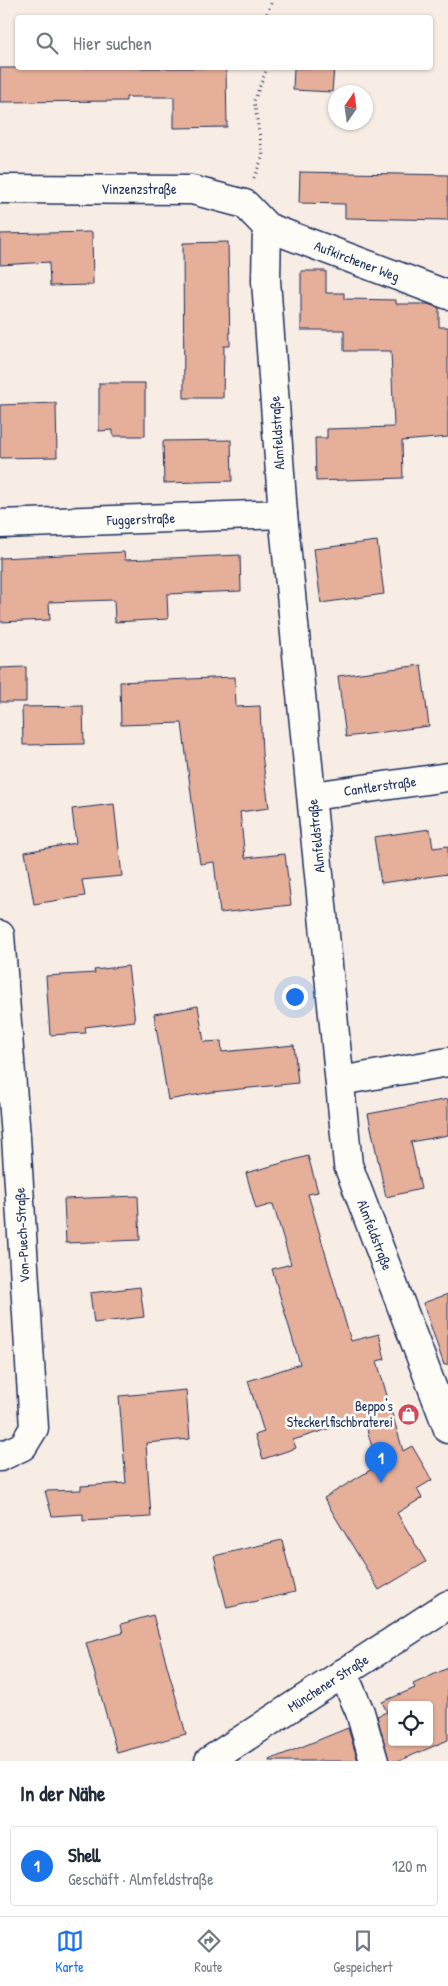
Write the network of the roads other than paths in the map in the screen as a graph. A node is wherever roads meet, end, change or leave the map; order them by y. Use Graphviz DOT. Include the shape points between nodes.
graph roads {
  1 [pos="0,189"];
  2 [pos="267,226"];
  3 [pos="448,295"];
  4 [pos="283,514"];
  5 [pos="0,524"];
  6 [pos="448,777"];
  7 [pos="312,796"];
  8 [pos="0,935"];
  9 [pos="448,1062"];
  10 [pos="340,1081"];
  11 [pos="8,1138"];
  12 [pos="448,1429"];
  13 [pos="0,1457"];
  14 [pos="448,1605"];
  15 [pos="343,1672"];
  16 [pos="208,1761"];
  17 [pos="374,1761"];
  1 -- 2 [label="street, Vinzenzstraße" via="192,190 245,204"];
  2 -- 3 [label="street, Aufkirchener Weg"];
  2 -- 4 [label="street, Almfeldstraße" via="266,281"];
  4 -- 5 [label="street, Fuggerstraße"];
  4 -- 7 [label="street, Almfeldstraße"];
  6 -- 7 [label="street, Cantlerstraße"];
  7 -- 10 [label="street, Almfeldstraße"];
  8 -- 11 [label="street, Von-Puech-Straße"];
  9 -- 10 [label="street"];
  10 -- 12 [label="street, Almfeldstraße" via="348,1165"];
  11 -- 13 [label="street, Von-Puech-Straße" via="34,1428 23,1446"];
  14 -- 15 [label="street, Münchener Straße"];
  15 -- 16 [label="street, Münchener Straße"];
  15 -- 17 [label="street" via="360,1712"];
}
